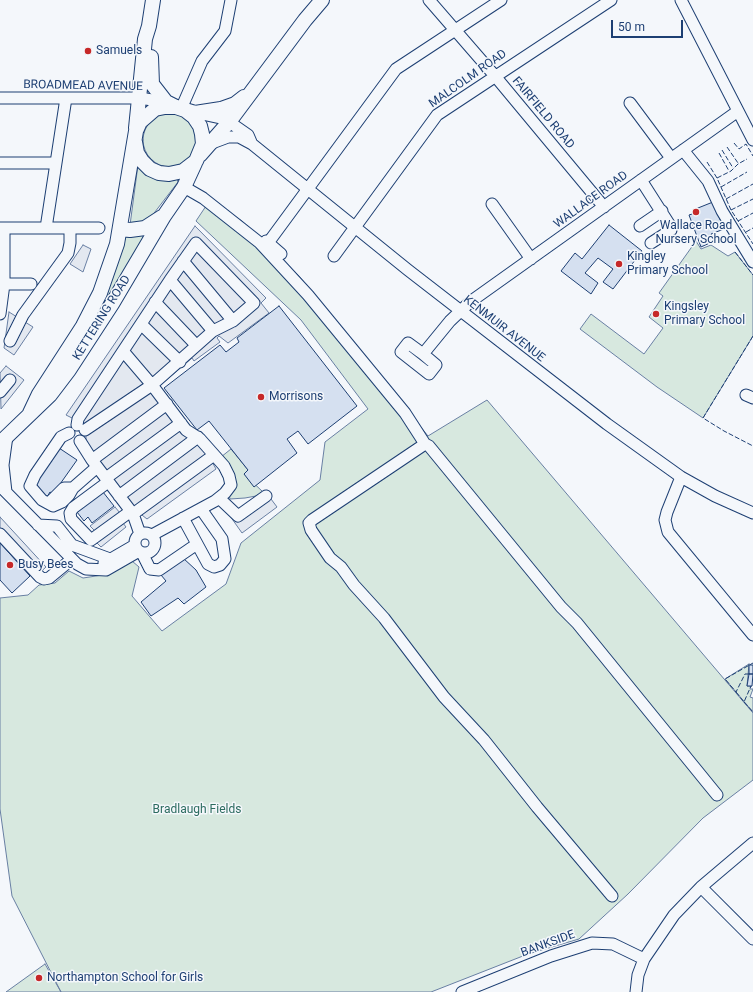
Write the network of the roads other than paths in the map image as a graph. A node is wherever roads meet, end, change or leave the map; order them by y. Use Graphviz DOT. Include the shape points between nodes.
graph roads {
  1 [pos="153,0"];
  2 [pos="231,0"];
  3 [pos="322,0"];
  4 [pos="428,0"];
  5 [pos="501,0"];
  6 [pos="611,0"];
  7 [pos="681,0"];
  8 [pos="149,26"];
  9 [pos="455,30"];
  10 [pos="495,76"];
  11 [pos="251,93"];
  12 [pos="0,98"];
  13 [pos="66,98"];
  14 [pos="139,98"];
  15 [pos="630,103"];
  16 [pos="181,108"];
  17 [pos="738,111"];
  18 [pos="229,122"];
  19 [pos="136,136"];
  20 [pos="753,140"];
  21 [pos="212,143"];
  22 [pos="252,144"];
  23 [pos="683,150"];
  24 [pos="198,158"];
  25 [pos="671,158"];
  26 [pos="0,163"];
  27 [pos="56,163"];
  28 [pos="641,180"];
  29 [pos="184,187"];
  30 [pos="307,190"];
  31 [pos="492,204"];
  32 [pos="604,207"];
  33 [pos="662,211"];
  34 [pos="164,216"];
  35 [pos="640,226"];
  36 [pos="2,228"];
  37 [pos="46,228"];
  38 [pos="70,228"];
  39 [pos="99,228"];
  40 [pos="355,228"];
  41 [pos="120,229"];
  42 [pos="254,230"];
  43 [pos="268,243"];
  44 [pos="651,243"];
  45 [pos="281,254"];
  46 [pos="334,256"];
  47 [pos="531,259"];
  48 [pos="183,261"];
  49 [pos="753,262"];
  50 [pos="170,280"];
  51 [pos="4,284"];
  52 [pos="31,284"];
  53 [pos="155,302"];
  54 [pos="459,311"];
  55 [pos="0,314"];
  56 [pos="233,320"];
  57 [pos="141,324"];
  58 [pos="213,330"];
  59 [pos="10,341"];
  60 [pos="196,345"];
  61 [pos="123,351"];
  62 [pos="423,354"];
  63 [pos="180,362"];
  64 [pos="10,380"];
  65 [pos="152,385"];
  66 [pos="0,392"];
  67 [pos="167,404"];
  68 [pos="30,413"];
  69 [pos="181,423"];
  70 [pos="77,429"];
  71 [pos="198,437"];
  72 [pos="4,440"];
  73 [pos="425,444"];
  74 [pos="214,455"];
  75 [pos="94,463"];
  76 [pos="681,477"];
  77 [pos="107,480"];
  78 [pos="2,489"];
  79 [pos="119,496"];
  80 [pos="266,496"];
  81 [pos="220,498"];
  82 [pos="201,509"];
  83 [pos="132,513"];
  84 [pos="753,513"];
  85 [pos="184,518"];
  86 [pos="38,525"];
  87 [pos="0,534"];
  88 [pos="140,534"];
  89 [pos="152,535"];
  90 [pos="197,544"];
  91 [pos="138,550"];
  92 [pos="72,559"];
  93 [pos="110,559"];
  94 [pos="95,568"];
  95 [pos="753,635"];
  96 [pos="717,795"];
  97 [pos="753,843"];
  98 [pos="701,887"];
  99 [pos="612,896"];
  100 [pos="753,939"];
  101 [pos="644,959"];
  102 [pos="462,992"];
  103 [pos="636,992"];
  1 -- 8 [label="main road"];
  2 -- 16 [label="street" via="225,31 202,61"];
  3 -- 11 [label="main road, KETTERING ROAD"];
  4 -- 9 [label="street, FAIRFIELD ROAD"];
  5 -- 9 [label="street"];
  6 -- 10 [label="street, MALCOLM ROAD"];
  7 -- 17 [label="street"];
  8 -- 14 [label="main road, KETTERING ROAD" via="145,39"];
  8 -- 16 [label="main road" via="152,84"];
  9 -- 10 [label="street, FAIRFIELD ROAD"];
  9 -- 30 [label="street" via="396,69"];
  10 -- 32 [label="street, FAIRFIELD ROAD"];
  10 -- 40 [label="street, MALCOLM ROAD" via="437,115"];
  11 -- 16 [label="main road, KETTERING ROAD" via="235,104 221,109"];
  11 -- 18 [label="main road, KETTERING ROAD"];
  12 -- 13 [label="street, BROADMEAD AVENUE"];
  13 -- 14 [label="street, BROADMEAD AVENUE"];
  13 -- 27 [label="street"];
  14 -- 16 [label="street, BROADMEAD AVENUE"];
  14 -- 19 [label="main road, KETTERING ROAD"];
  15 -- 25 [label="street"];
  16 -- 18 [label="street, KENMUIR AVENUE"];
  16 -- 19 [label="main road" via="155,109 140,122"];
  16 -- 24 [label="main road" via="194,117 200,126 203,144"];
  17 -- 20 [label="street"];
  17 -- 23 [label="street, WALLACE ROAD"];
  18 -- 21 [label="main road, KETTERING ROAD"];
  18 -- 22 [label="street, KENMUIR AVENUE" via="248,135"];
  19 -- 24 [label="main road" via="137,153 150,169 159,173 177,174 187,169"];
  19 -- 41 [label="main road, KETTERING ROAD"];
  21 -- 22 [label="street, KENMUIR AVENUE" via="228,137 239,137"];
  21 -- 24 [label="main road, KETTERING ROAD"];
  22 -- 30 [label="street, KENMUIR AVENUE"];
  23 -- 25 [label="street, WALLACE ROAD"];
  23 -- 49 [label="street" via="708,181 722,211"];
  24 -- 29 [label="main road, KETTERING ROAD"];
  25 -- 28 [label="street, WALLACE ROAD"];
  26 -- 27 [label="street"];
  27 -- 37 [label="street"];
  28 -- 32 [label="street, WALLACE ROAD"];
  28 -- 33 [label="street"];
  29 -- 34 [label="main road, KETTERING ROAD"];
  29 -- 73 [label="street" via="204,198 260,243 347,342 405,413"];
  30 -- 40 [label="street, KENMUIR AVENUE"];
  30 -- 43 [label="street"];
  31 -- 47 [label="street"];
  32 -- 47 [label="street, WALLACE ROAD"];
  33 -- 35 [label="street"];
  33 -- 44 [label="street" via="671,229"];
  34 -- 41 [label="main road, KETTERING ROAD" via="145,228"];
  34 -- 68 [label="main road, KETTERING ROAD" via="69,370 50,395"];
  36 -- 37 [label="street"];
  36 -- 51 [label="street"];
  37 -- 38 [label="street"];
  38 -- 39 [label="street"];
  38 -- 59 [label="street" via="68,253 23,315"];
  40 -- 46 [label="street, MALCOLM ROAD"];
  40 -- 54 [label="street, KENMUIR AVENUE"];
  41 -- 68 [label="main road, KETTERING ROAD" via="100,293 84,326 39,394"];
  42 -- 43 [label="street"];
  43 -- 45 [label="street"];
  47 -- 54 [label="street, WALLACE ROAD"];
  48 -- 50 [label="street"];
  48 -- 56 [label="street"];
  48 -- 56 [label="street" via="196,243 254,303"];
  50 -- 53 [label="street"];
  50 -- 58 [label="street"];
  51 -- 52 [label="street"];
  51 -- 55 [label="street"];
  53 -- 57 [label="street"];
  53 -- 60 [label="street"];
  54 -- 62 [label="street, WALLACE ROAD"];
  54 -- 76 [label="street, KENMUIR AVENUE"];
  56 -- 58 [label="street"];
  57 -- 61 [label="street"];
  57 -- 63 [label="street"];
  58 -- 60 [label="street"];
  60 -- 63 [label="street"];
  61 -- 65 [label="street"];
  61 -- 70 [label="street" via="78,419"];
  63 -- 65 [label="street"];
  64 -- 66 [label="street"];
  65 -- 67 [label="street"];
  65 -- 70 [label="street"];
  67 -- 69 [label="street"];
  67 -- 75 [label="street"];
  68 -- 72 [label="main road, KETTERING ROAD"];
  69 -- 71 [label="street" via="186,430"];
  69 -- 77 [label="street"];
  70 -- 75 [label="street" via="85,438 80,441"];
  70 -- 75 [label="street" via="61,437 30,486 42,500 49,503 64,488 73,488"];
  71 -- 74 [label="street"];
  71 -- 79 [label="street"];
  72 -- 78 [label="street"];
  73 -- 96 [label="street" via="577,623"];
  73 -- 99 [label="street" via="312,520 309,526 330,558 341,567 384,618 444,696 484,740"];
  74 -- 81 [label="street" via="229,476 231,485"];
  74 -- 83 [label="street"];
  75 -- 77 [label="street"];
  76 -- 84 [label="street, KENMUIR AVENUE"];
  76 -- 95 [label="street" via="667,512 668,532"];
  77 -- 79 [label="street"];
  77 -- 83 [label="street" via="70,513 71,519 91,540"];
  78 -- 86 [label="street"];
  79 -- 83 [label="street"];
  80 -- 81 [label="street" via="238,516"];
  81 -- 82 [label="street"];
  82 -- 85 [label="street"];
  82 -- 90 [label="street" via="222,539 225,559 214,567 208,564"];
  83 -- 88 [label="street"];
  85 -- 89 [label="street"];
  85 -- 90 [label="street"];
  86 -- 92 [label="street"];
  86 -- 93 [label="street" via="57,526 72,545"];
  87 -- 92 [label="street" via="44,579 49,578"];
  88 -- 89 [label="street"];
  88 -- 91 [label="street" via="136,538"];
  89 -- 91 [label="street" via="154,549 147,553"];
  90 -- 91 [label="street" via="159,570 150,569"];
  91 -- 93 [label="street"];
  91 -- 94 [label="street" via="106,570"];
  92 -- 94 [label="street" via="86,569"];
  93 -- 94 [label="street"];
  97 -- 98 [label="street"];
  98 -- 100 [label="street"];
  98 -- 101 [label="street" via="674,915"];
  101 -- 102 [label="street, BANKSIDE" via="613,944 592,943 551,956"];
  101 -- 103 [label="street" via="638,975"];
}
